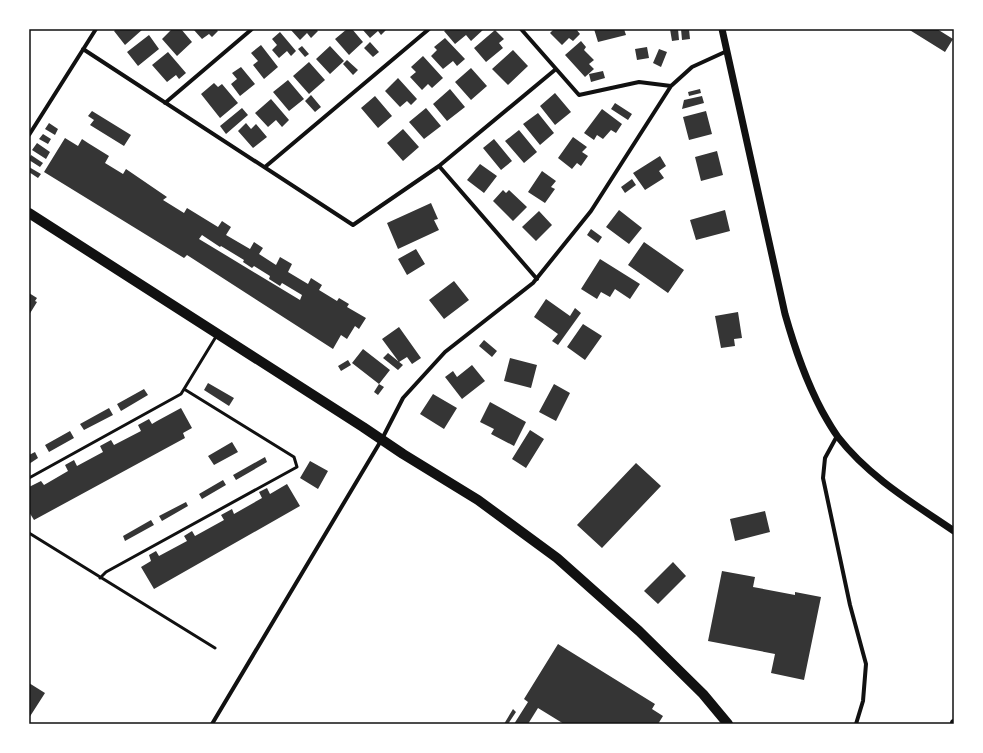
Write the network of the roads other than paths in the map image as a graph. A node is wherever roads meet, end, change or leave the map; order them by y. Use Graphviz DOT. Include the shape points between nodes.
graph roads {
  1 [pos="96,29"];
  2 [pos="252,29"];
  3 [pos="430,29"];
  4 [pos="521,29"];
  5 [pos="722,29"];
  6 [pos="83,49"];
  7 [pos="727,51"];
  8 [pos="556,69"];
  9 [pos="670,86"];
  10 [pos="165,103"];
  11 [pos="29,135"];
  12 [pos="439,166"];
  13 [pos="264,167"];
  14 [pos="29,213"];
  15 [pos="537,279"];
  16 [pos="218,333"];
  17 [pos="184,389"];
  18 [pos="837,436"];
  19 [pos="382,439"];
  20 [pos="29,478"];
  21 [pos="954,530"];
  22 [pos="29,533"];
  23 [pos="100,578"];
  24 [pos="215,648"];
  25 [pos="212,724"];
  26 [pos="728,724"];
  27 [pos="856,724"];
  1 -- 6 [label="street"];
  2 -- 10 [label="street"];
  3 -- 13 [label="street"];
  4 -- 8 [label="street"];
  5 -- 7 [label="street"];
  6 -- 10 [label="street"];
  6 -- 11 [label="street"];
  7 -- 9 [label="street" via="692,67"];
  7 -- 18 [label="street" via="794,347 818,402"];
  8 -- 9 [label="street" via="579,95 638,82"];
  8 -- 12 [label="street"];
  9 -- 15 [label="street" via="591,212"];
  10 -- 13 [label="street"];
  12 -- 13 [label="street" via="353,225"];
  12 -- 15 [label="street"];
  14 -- 16 [label="main road"];
  15 -- 19 [label="street" via="445,352 403,398"];
  16 -- 17 [label="lane"];
  16 -- 19 [label="main road"];
  17 -- 20 [label="lane" via="181,394"];
  17 -- 23 [label="lane" via="294,457 297,466 106,572"];
  18 -- 21 [label="street" via="864,465 890,486"];
  18 -- 27 [label="street" via="825,458 822,478 866,664 863,700"];
  19 -- 25 [label="street"];
  19 -- 26 [label="main road" via="478,500 557,558 698,688"];
  22 -- 23 [label="lane"];
  23 -- 24 [label="lane"];
}
